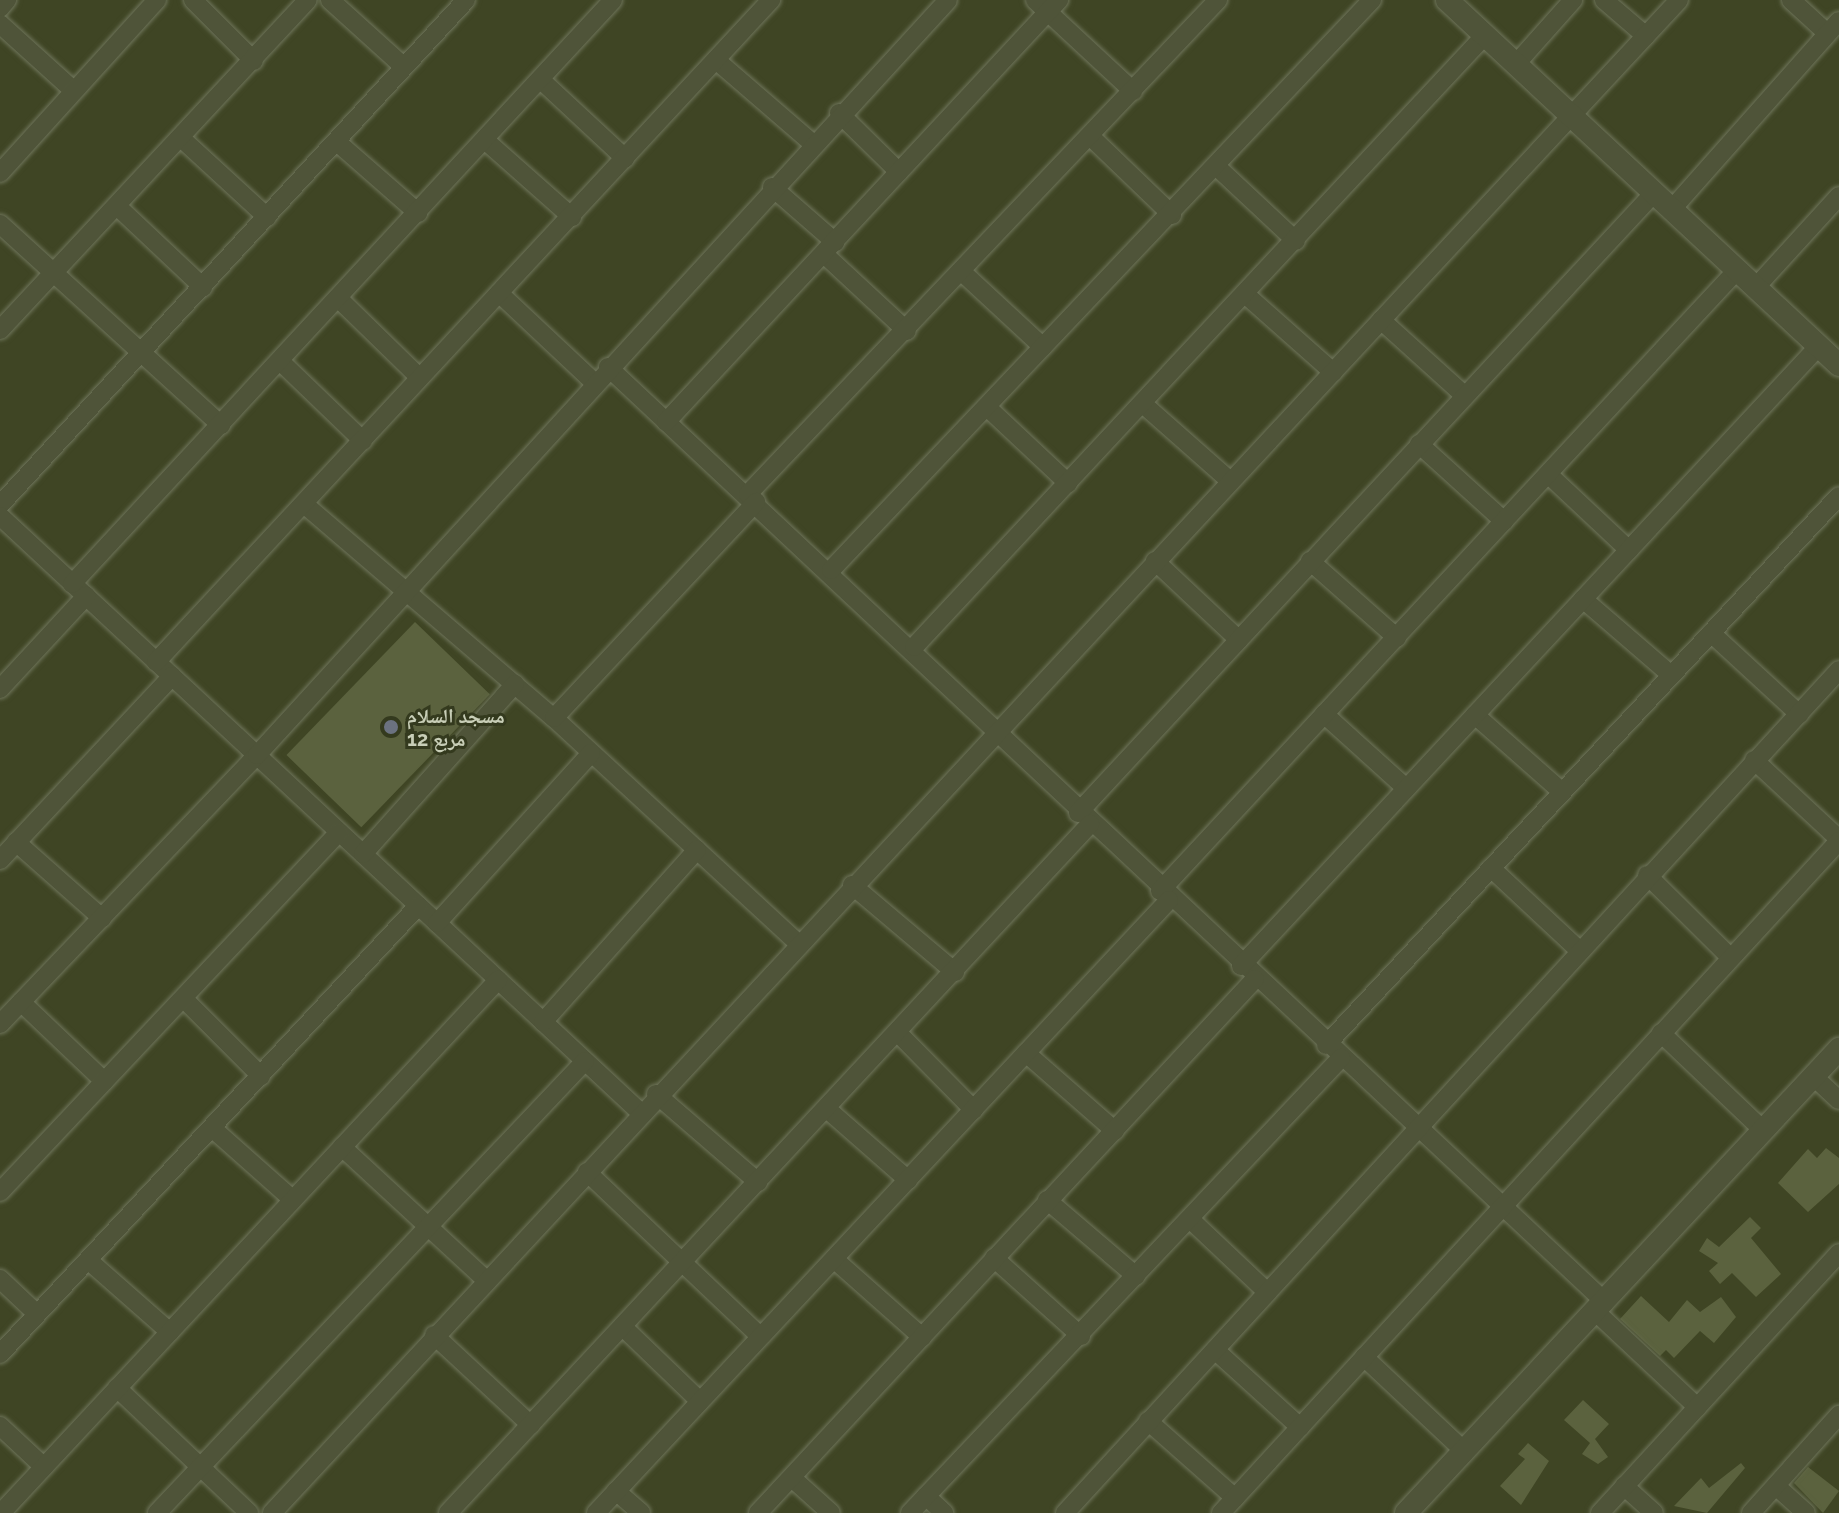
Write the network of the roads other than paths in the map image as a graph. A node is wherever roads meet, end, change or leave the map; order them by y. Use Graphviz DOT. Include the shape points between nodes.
graph roads {
  1 [pos="7,0"];
  2 [pos="157,0"];
  3 [pos="193,0"];
  4 [pos="308,0"];
  5 [pos="330,0"];
  6 [pos="466,0"];
  7 [pos="613,0"];
  8 [pos="771,0"];
  9 [pos="948,0"];
  10 [pos="1218,0"];
  11 [pos="1372,0"];
  12 [pos="1447,0"];
  13 [pos="1573,0"];
  14 [pos="1604,0"];
  15 [pos="1679,0"];
  16 [pos="1791,0"];
  17 [pos="1048,4"];
  18 [pos="0,8"];
  19 [pos="0,24"];
  20 [pos="1833,27"];
  21 [pos="1485,35"];
  22 [pos="1646,36"];
  23 [pos="716,60"];
  24 [pos="254,61"];
  25 [pos="1516,64"];
  26 [pos="403,66"];
  27 [pos="541,80"];
  28 [pos="73,90"];
  29 [pos="1133,91"];
  30 [pos="839,113"];
  31 [pos="1573,117"];
  32 [pos="1090,136"];
  33 [pos="181,138"];
  34 [pos="486,141"];
  35 [pos="337,142"];
  36 [pos="812,143"];
  37 [pos="625,158"];
  38 [pos="1217,167"];
  39 [pos="899,172"];
  40 [pos="0,173"];
  41 [pos="772,187"];
  42 [pos="1654,193"];
  43 [pos="1839,196"];
  44 [pos="118,207"];
  45 [pos="1672,209"];
  46 [pos="418,213"];
  47 [pos="1172,215"];
  48 [pos="267,217"];
  49 [pos="572,217"];
  50 [pos="0,224"];
  51 [pos="1296,241"];
  52 [pos="829,248"];
  53 [pos="1737,270"];
  54 [pos="962,272"];
  55 [pos="52,274"];
  56 [pos="203,287"];
  57 [pos="1756,287"];
  58 [pos="499,293"];
  59 [pos="1245,294"];
  60 [pos="338,298"];
  61 [pos="1381,320"];
  62 [pos="0,330"];
  63 [pos="907,331"];
  64 [pos="1043,347"];
  65 [pos="139,355"];
  66 [pos="1833,356"];
  67 [pos="280,361"];
  68 [pos="608,367"];
  69 [pos="1333,372"];
  70 [pos="419,377"];
  71 [pos="595,383"];
  72 [pos="1463,394"];
  73 [pos="1143,404"];
  74 [pos="988,408"];
  75 [pos="666,422"];
  76 [pos="221,425"];
  77 [pos="363,441"];
  78 [pos="1419,444"];
  79 [pos="1548,474"];
  80 [pos="1230,481"];
  81 [pos="1068,483"];
  82 [pos="1839,496"];
  83 [pos="752,498"];
  84 [pos="304,504"];
  85 [pos="0,505"];
  86 [pos="0,516"];
  87 [pos="1504,521"];
  88 [pos="1629,550"];
  89 [pos="1155,561"];
  90 [pos="1310,561"];
  91 [pos="831,570"];
  92 [pos="79,590"];
  93 [pos="408,591"];
  94 [pos="1583,599"];
  95 [pos="1711,633"];
  96 [pos="1397,638"];
  97 [pos="1239,640"];
  98 [pos="914,647"];
  99 [pos="156,662"];
  100 [pos="1839,670"];
  101 [pos="1671,675"];
  102 [pos="172,676"];
  103 [pos="515,684"];
  104 [pos="0,689"];
  105 [pos="1324,714"];
  106 [pos="1799,714"];
  107 [pos="1475,715"];
  108 [pos="554,718"];
  109 [pos="996,729"];
  110 [pos="591,753"];
  111 [pos="257,755"];
  112 [pos="1754,760"];
  113 [pos="1406,788"];
  114 [pos="1562,792"];
  115 [pos="1084,818"];
  116 [pos="339,832"];
  117 [pos="1839,840"];
  118 [pos="16,842"];
  119 [pos="697,850"];
  120 [pos="363,854"];
  121 [pos="0,860"];
  122 [pos="1491,868"];
  123 [pos="1647,875"];
  124 [pos="852,885"];
  125 [pos="1165,896"];
  126 [pos="418,906"];
  127 [pos="102,918"];
  128 [pos="437,923"];
  129 [pos="798,943"];
  130 [pos="1579,950"];
  131 [pos="1730,957"];
  132 [pos="1241,966"];
  133 [pos="955,972"];
  134 [pos="1255,979"];
  135 [pos="498,980"];
  136 [pos="184,999"];
  137 [pos="21,1002"];
  138 [pos="543,1022"];
  139 [pos="0,1024"];
  140 [pos="898,1033"];
  141 [pos="1661,1033"];
  142 [pos="1326,1045"];
  143 [pos="1839,1049"];
  144 [pos="1026,1053"];
  145 [pos="1341,1058"];
  146 [pos="585,1061"];
  147 [pos="261,1076"];
  148 [pos="1813,1076"];
  149 [pos="104,1081"];
  150 [pos="656,1094"];
  151 [pos="1839,1100"];
  152 [pos="827,1109"];
  153 [pos="974,1110"];
  154 [pos="640,1112"];
  155 [pos="1415,1127"];
  156 [pos="212,1128"];
  157 [pos="1763,1130"];
  158 [pos="1115,1131"];
  159 [pos="342,1147"];
  160 [pos="587,1172"];
  161 [pos="908,1180"];
  162 [pos="758,1182"];
  163 [pos="2,1187"];
  164 [pos="292,1199"];
  165 [pos="1047,1200"];
  166 [pos="1502,1207"];
  167 [pos="1192,1221"];
  168 [pos="428,1226"];
  169 [pos="994,1258"];
  170 [pos="834,1259"];
  171 [pos="88,1260"];
  172 [pos="683,1264"];
  173 [pos="1835,1265"];
  174 [pos="1136,1276"];
  175 [pos="0,1279"];
  176 [pos="486,1280"];
  177 [pos="1267,1292"];
  178 [pos="1600,1307"];
  179 [pos="37,1314"];
  180 [pos="623,1327"];
  181 [pos="170,1332"];
  182 [pos="434,1335"];
  183 [pos="760,1336"];
  184 [pos="1081,1336"];
  185 [pos="922,1337"];
  186 [pos="1215,1350"];
  187 [pos="0,1354"];
  188 [pos="1364,1357"];
  189 [pos="117,1388"];
  190 [pos="700,1401"];
  191 [pos="1697,1407"];
  192 [pos="1839,1415"];
  193 [pos="1148,1421"];
  194 [pos="531,1425"];
  195 [pos="0,1426"];
  196 [pos="1300,1427"];
  197 [pos="1464,1451"];
  198 [pos="44,1467"];
  199 [pos="200,1467"];
  200 [pos="792,1478"];
  201 [pos="1624,1486"];
  202 [pos="1776,1486"];
  203 [pos="616,1491"];
  204 [pos="926,1496"];
  205 [pos="1235,1498"];
  206 [pos="281,1510"];
  207 [pos="1,1513"];
  208 [pos="157,1513"];
  209 [pos="249,1513"];
  210 [pos="448,1513"];
  211 [pos="596,1513"];
  212 [pos="641,1513"];
  213 [pos="758,1513"];
  214 [pos="831,1513"];
  215 [pos="910,1513"];
  216 [pos="944,1513"];
  217 [pos="1065,1513"];
  218 [pos="1221,1513"];
  219 [pos="1406,1513"];
  220 [pos="1600,1513"];
  221 [pos="1654,1513"];
  222 [pos="1751,1513"];
  223 [pos="1806,1513"];
  1 -- 18 [label="street"];
  2 -- 28 [label="street"];
  3 -- 24 [label="street"];
  4 -- 24 [label="street"];
  5 -- 26 [label="street"];
  6 -- 26 [label="street"];
  7 -- 27 [label="street"];
  8 -- 23 [label="street"];
  9 -- 30 [label="street"];
  10 -- 29 [label="street"];
  11 -- 38 [label="street"];
  12 -- 21 [label="street"];
  13 -- 25 [label="street"];
  14 -- 22 [label="street"];
  15 -- 22 [label="street"];
  16 -- 20 [label="street"];
  17 -- 29 [label="street"];
  17 -- 39 [label="street"];
  19 -- 28 [label="street"];
  20 -- 45 [label="street"];
  21 -- 25 [label="street"];
  21 -- 51 [label="street"];
  22 -- 31 [label="street"];
  23 -- 36 [label="street"];
  23 -- 37 [label="street"];
  24 -- 33 [label="street"];
  25 -- 31 [label="street"];
  26 -- 35 [label="street"];
  27 -- 34 [label="street"];
  27 -- 37 [label="street"];
  28 -- 40 [label="street"];
  29 -- 32 [label="street"];
  30 -- 36 [label="street"];
  30 -- 39 [label="street"];
  31 -- 42 [label="street"];
  31 -- 61 [label="street"];
  32 -- 47 [label="street"];
  32 -- 54 [label="street"];
  33 -- 44 [label="street"];
  33 -- 48 [label="street"];
  34 -- 46 [label="street"];
  34 -- 49 [label="street"];
  35 -- 46 [label="street"];
  35 -- 48 [label="street"];
  36 -- 41 [label="street"];
  37 -- 49 [label="street"];
  38 -- 47 [label="street"];
  38 -- 51 [label="street"];
  39 -- 52 [label="street"];
  41 -- 52 [label="street"];
  41 -- 68 [label="street"];
  42 -- 45 [label="street"];
  42 -- 72 [label="street"];
  43 -- 57 [label="street"];
  44 -- 55 [label="street"];
  44 -- 56 [label="street"];
  45 -- 53 [label="street"];
  46 -- 60 [label="street"];
  47 -- 64 [label="street"];
  48 -- 56 [label="street"];
  49 -- 58 [label="street"];
  50 -- 55 [label="street"];
  51 -- 59 [label="street"];
  52 -- 63 [label="street"];
  52 -- 75 [label="street"];
  53 -- 57 [label="street"];
  53 -- 79 [label="street"];
  54 -- 63 [label="street"];
  54 -- 64 [label="street"];
  55 -- 62 [label="street"];
  55 -- 65 [label="street"];
  56 -- 65 [label="street"];
  57 -- 66 [label="street"];
  58 -- 70 [label="street"];
  58 -- 71 [label="street"];
  59 -- 69 [label="street"];
  59 -- 73 [label="street"];
  60 -- 67 [label="street"];
  60 -- 70 [label="street"];
  61 -- 69 [label="street"];
  61 -- 72 [label="street"];
  63 -- 83 [label="street"];
  64 -- 74 [label="street"];
  65 -- 76 [label="street"];
  65 -- 85 [label="street"];
  66 -- 88 [label="street"];
  67 -- 76 [label="street"];
  67 -- 77 [label="street"];
  68 -- 71 [label="street"];
  68 -- 75 [label="street"];
  69 -- 80 [label="street"];
  70 -- 77 [label="street"];
  71 -- 93 [label="street"];
  72 -- 78 [label="street"];
  73 -- 80 [label="street"];
  73 -- 81 [label="street"];
  74 -- 81 [label="street"];
  74 -- 91 [label="street"];
  75 -- 83 [label="street"];
  76 -- 92 [label="street"];
  77 -- 84 [label="street"];
  78 -- 87 [label="street"];
  78 -- 90 [label="street"];
  79 -- 87 [label="street"];
  79 -- 88 [label="street"];
  80 -- 89 [label="street"];
  81 -- 98 [label="street"];
  82 -- 95 [label="street"];
  83 -- 91 [label="street"];
  83 -- 108 [label="street"];
  84 -- 93 [label="street"];
  84 -- 99 [label="street"];
  86 -- 92 [label="street"];
  87 -- 96 [label="street"];
  88 -- 94 [label="street"];
  89 -- 97 [label="street"];
  89 -- 109 [label="street"];
  90 -- 96 [label="street"];
  90 -- 97 [label="street"];
  91 -- 98 [label="street"];
  92 -- 99 [label="street"];
  92 -- 104 [label="street"];
  93 -- 103 [label="street"];
  93 -- 111 [label="street"];
  94 -- 101 [label="street"];
  94 -- 107 [label="street"];
  95 -- 101 [label="street"];
  95 -- 106 [label="street"];
  96 -- 105 [label="street"];
  97 -- 115 [label="street"];
  98 -- 109 [label="street"];
  99 -- 102 [label="street"];
  100 -- 106 [label="street"];
  101 -- 114 [label="street"];
  102 -- 111 [label="street"];
  102 -- 118 [label="street"];
  103 -- 108 [label="street"];
  103 -- 120 [label="street"];
  105 -- 113 [label="street"];
  105 -- 125 [label="street"];
  106 -- 112 [label="street"];
  107 -- 113 [label="street"];
  107 -- 114 [label="street"];
  108 -- 110 [label="street"];
  109 -- 115 [label="street"];
  109 -- 124 [label="street"];
  110 -- 119 [label="street"];
  110 -- 128 [label="street"];
  111 -- 116 [label="street"];
  111 -- 127 [label="street"];
  112 -- 117 [label="street"];
  112 -- 123 [label="street"];
  113 -- 132 [label="street"];
  114 -- 122 [label="street"];
  115 -- 125 [label="street"];
  115 -- 133 [label="street"];
  116 -- 120 [label="street"];
  116 -- 136 [label="street"];
  117 -- 131 [label="street"];
  118 -- 121 [label="street"];
  118 -- 127 [label="street"];
  119 -- 129 [label="street"];
  119 -- 138 [label="street"];
  120 -- 126 [label="street"];
  122 -- 130 [label="street"];
  122 -- 142 [label="street"];
  123 -- 130 [label="street"];
  123 -- 131 [label="street"];
  124 -- 129 [label="street"];
  124 -- 133 [label="street"];
  125 -- 132 [label="street"];
  125 -- 144 [label="street"];
  126 -- 128 [label="street"];
  126 -- 147 [label="street"];
  127 -- 137 [label="street"];
  128 -- 135 [label="street"];
  129 -- 150 [label="street"];
  130 -- 155 [label="street"];
  131 -- 141 [label="street"];
  132 -- 134 [label="street"];
  133 -- 140 [label="street"];
  134 -- 142 [label="street"];
  134 -- 158 [label="street"];
  135 -- 138 [label="street"];
  135 -- 159 [label="street"];
  136 -- 147 [label="street"];
  136 -- 149 [label="street"];
  137 -- 139 [label="street"];
  137 -- 149 [label="street"];
  138 -- 146 [label="street"];
  140 -- 152 [label="street"];
  140 -- 153 [label="street"];
  141 -- 157 [label="street"];
  141 -- 166 [label="street"];
  142 -- 145 [label="street"];
  143 -- 148 [label="street"];
  144 -- 153 [label="street"];
  144 -- 158 [label="street"];
  145 -- 155 [label="street"];
  145 -- 167 [label="street"];
  146 -- 154 [label="street"];
  146 -- 168 [label="street"];
  147 -- 156 [label="street"];
  148 -- 151 [label="street"];
  148 -- 157 [label="street"];
  149 -- 163 [label="street"];
  150 -- 154 [label="street"];
  150 -- 162 [label="street"];
  152 -- 161 [label="street"];
  152 -- 162 [label="street"];
  153 -- 161 [label="street"];
  154 -- 160 [label="street"];
  155 -- 166 [label="street"];
  155 -- 177 [label="street"];
  156 -- 164 [label="street"];
  156 -- 171 [label="street"];
  157 -- 178 [label="street"];
  158 -- 165 [label="street"];
  159 -- 164 [label="street"];
  159 -- 168 [label="street"];
  160 -- 172 [label="street"];
  160 -- 176 [label="street"];
  161 -- 170 [label="street"];
  162 -- 172 [label="street"];
  164 -- 181 [label="street"];
  165 -- 169 [label="street"];
  165 -- 174 [label="street"];
  166 -- 178 [label="street"];
  166 -- 188 [label="street"];
  167 -- 174 [label="street"];
  167 -- 177 [label="street"];
  168 -- 176 [label="street"];
  168 -- 199 [label="street"];
  169 -- 184 [label="street"];
  169 -- 185 [label="street"];
  170 -- 183 [label="street"];
  170 -- 185 [label="street"];
  171 -- 179 [label="street"];
  171 -- 181 [label="street"];
  172 -- 180 [label="street"];
  172 -- 183 [label="street"];
  173 -- 191 [label="street"];
  174 -- 184 [label="street"];
  175 -- 179 [label="street"];
  176 -- 182 [label="street"];
  177 -- 186 [label="street"];
  178 -- 191 [label="street"];
  178 -- 197 [label="street"];
  179 -- 187 [label="street"];
  180 -- 190 [label="street"];
  180 -- 194 [label="street"];
  181 -- 189 [label="street"];
  182 -- 194 [label="street"];
  182 -- 206 [label="street"];
  183 -- 190 [label="street"];
  184 -- 204 [label="street"];
  185 -- 200 [label="street"];
  186 -- 193 [label="street"];
  186 -- 196 [label="street"];
  188 -- 196 [label="street"];
  188 -- 197 [label="street"];
  189 -- 198 [label="street"];
  189 -- 199 [label="street"];
  190 -- 203 [label="street"];
  191 -- 201 [label="street"];
  192 -- 202 [label="street"];
  193 -- 205 [label="street"];
  193 -- 217 [label="street"];
  194 -- 210 [label="street"];
  195 -- 198 [label="street"];
  196 -- 205 [label="street"];
  197 -- 219 [label="street"];
  198 -- 207 [label="street"];
  199 -- 208 [label="street"];
  199 -- 209 [label="street"];
  200 -- 213 [label="street"];
  200 -- 214 [label="street"];
  201 -- 220 [label="street"];
  201 -- 221 [label="street"];
  202 -- 222 [label="street"];
  202 -- 223 [label="street"];
  203 -- 211 [label="street"];
  203 -- 212 [label="street"];
  204 -- 215 [label="street"];
  204 -- 216 [label="street"];
  205 -- 218 [label="street"];
}
